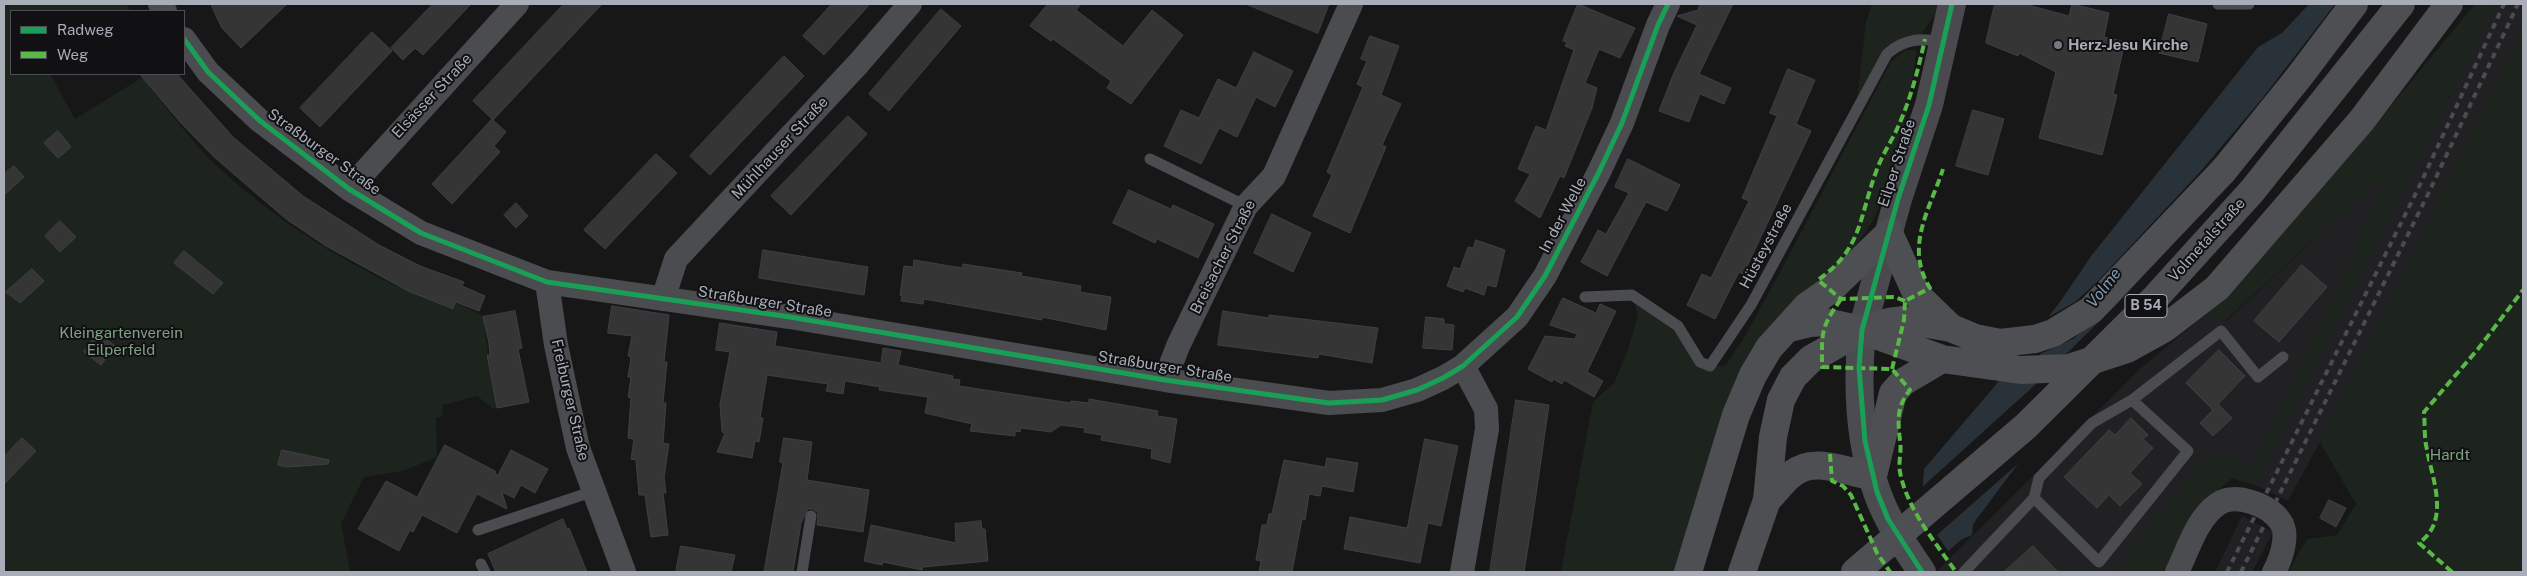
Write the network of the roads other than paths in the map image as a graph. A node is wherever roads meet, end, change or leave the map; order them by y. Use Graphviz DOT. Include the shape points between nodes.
graph roads {
  1 [pos="517,4"];
  2 [pos="910,4"];
  3 [pos="1351,4"];
  4 [pos="1668,4"];
  5 [pos="1952,4"];
  6 [pos="2218,4"];
  7 [pos="2249,4"];
  8 [pos="2354,4"];
  9 [pos="2400,4"];
  10 [pos="2448,4"];
  11 [pos="185,40"];
  12 [pos="1944,42"];
  13 [pos="1150,160"];
  14 [pos="348,189"];
  15 [pos="1246,206"];
  16 [pos="1889,233"];
  17 [pos="547,282"];
  18 [pos="1585,298"];
  19 [pos="663,299"];
  20 [pos="1951,328"];
  21 [pos="1786,329"];
  22 [pos="1862,330"];
  23 [pos="1996,355"];
  24 [pos="2283,357"];
  25 [pos="1942,359"];
  26 [pos="1463,366"];
  27 [pos="1165,380"];
  28 [pos="1417,390"];
  29 [pos="2132,400"];
  30 [pos="1875,484"];
  31 [pos="594,491"];
  32 [pos="2034,498"];
  33 [pos="1768,500"];
  34 [pos="811,516"];
  35 [pos="478,530"];
  36 [pos="624,572"];
  37 [pos="802,572"];
  38 [pos="1462,572"];
  39 [pos="1688,572"];
  40 [pos="1742,572"];
  41 [pos="1854,572"];
  42 [pos="1922,572"];
  43 [pos="1964,572"];
  44 [pos="2177,572"];
  45 [pos="2274,572"];
  1 -- 14 [label="street, Elsässer Straße"];
  2 -- 19 [label="street, Mühlhauser Straße" via="676,259"];
  3 -- 15 [label="street, Breisacher Straße" via="1274,176"];
  4 -- 26 [label="street, In der Welle" via="1614,139 1575,222 1545,276 1517,317"];
  5 -- 12 [label="main road, Eilper Straße"];
  6 -- 7 [label="lane"];
  8 -- 23 [label="main road" via="2224,170 2091,310 2053,333"];
  9 -- 41 [label="main road, Volmetalstraße / B 54, bridge" via="2252,191 2155,298 2026,426"];
  10 -- 23 [label="main road, bridge" via="2362,120 2217,288 2165,328 2127,349 2069,368 2021,370"];
  11 -- 14 [label="street, Straßburger Straße" via="208,72 259,120"];
  12 -- 16 [label="main road, Eilper Straße" via="1930,105"];
  12 -- 18 [label="lane, Hüsteystraße" via="1926,39 1906,42 1887,54 1751,305 1710,366 1700,362 1678,326 1632,296"];
  13 -- 15 [label="lane"];
  14 -- 17 [label="street, Straßburger Straße" via="421,232"];
  15 -- 27 [label="street, Breisacher Straße" via="1178,346"];
  16 -- 20 [label="main road" via="1917,294"];
  16 -- 21 [label="main road" via="1830,290 1807,306"];
  16 -- 22 [label="main road, Eilper Straße"];
  17 -- 19 [label="street, Straßburger Straße"];
  17 -- 31 [label="street, Freiburger Straße" via="566,397 578,448"];
  19 -- 27 [label="street, Straßburger Straße"];
  20 -- 22 [label="main road" via="1904,320"];
  20 -- 23 [label="main road" via="1975,338"];
  21 -- 22 [label="main road" via="1825,322"];
  21 -- 39 [label="main road" via="1765,355 1736,415"];
  22 -- 25 [label="main road"];
  22 -- 30 [label="street" via="1858,368 1860,399"];
  22 -- 33 [label="main road" via="1811,359 1793,377 1780,400 1773,437"];
  23 -- 25 [label="main road"];
  24 -- 29 [label="lane" via="2258,377 2221,331"];
  25 -- 30 [label="main road" via="1903,382 1893,392"];
  26 -- 28 [label="street, In der Welle"];
  26 -- 38 [label="street" via="1486,409 1487,428"];
  27 -- 28 [label="street, Straßburger Straße" via="1329,403 1382,400"];
  29 -- 32 [label="lane" via="2092,423 2040,478"];
  29 -- 32 [label="lane" via="2188,451 2099,562"];
  30 -- 33 [label="main road" via="1831,466 1814,465 1794,472"];
  30 -- 42 [label="street" via="1888,519"];
  31 -- 35 [label="lane"];
  31 -- 36 [label="street, Freiburger Straße"];
  32 -- 43 [label="lane"];
  33 -- 40 [label="main road"];
  34 -- 37 [label="lane"];
  44 -- 45 [label="street" via="2204,518 2219,503 2231,498 2245,499 2280,520 2284,531 2283,547"];
}
